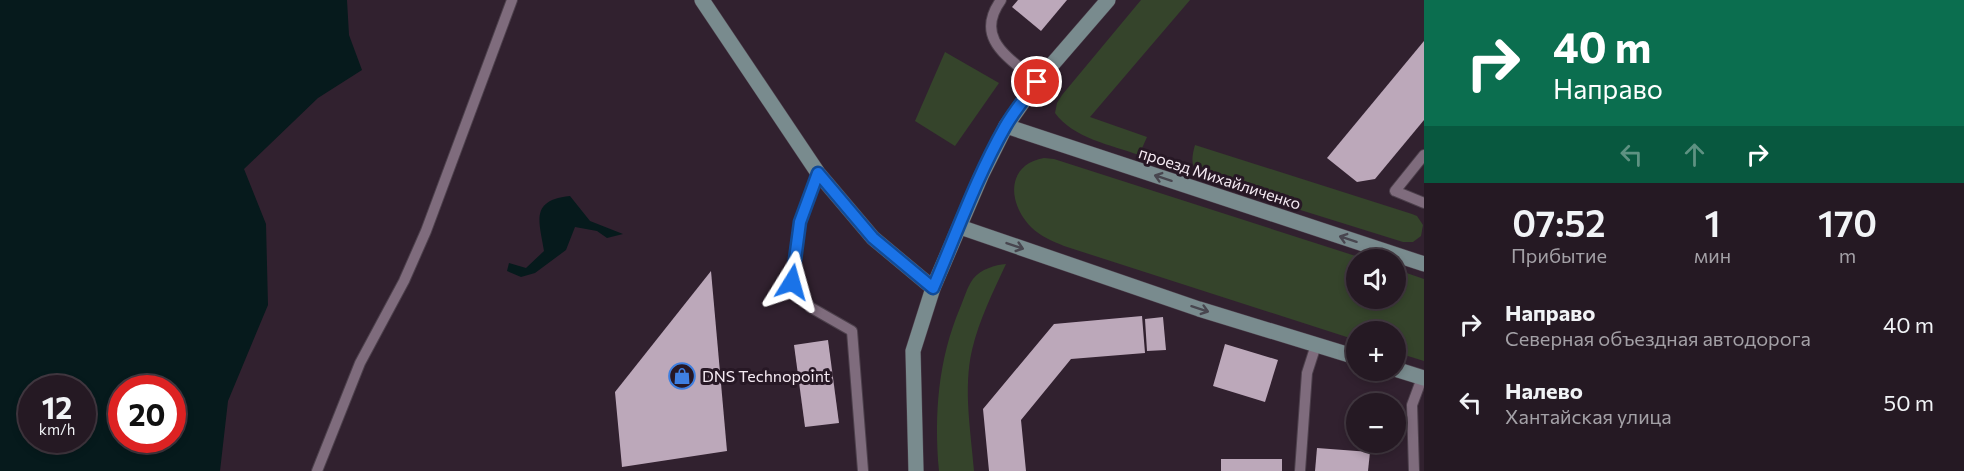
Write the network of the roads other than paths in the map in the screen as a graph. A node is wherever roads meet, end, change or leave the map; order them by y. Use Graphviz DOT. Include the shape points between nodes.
graph roads {
  1 [pos="512,0"];
  2 [pos="702,0"];
  3 [pos="1001,0"];
  4 [pos="1108,0"];
  5 [pos="1037,82"];
  6 [pos="1006,126"];
  7 [pos="1424,155"];
  8 [pos="818,173"];
  9 [pos="1424,202"];
  10 [pos="960,227"];
  11 [pos="1424,264"];
  12 [pos="933,288"];
  13 [pos="1316,345"];
  14 [pos="1346,354"];
  15 [pos="1406,373"];
  16 [pos="1423,378"];
  17 [pos="317,471"];
  18 [pos="863,471"];
  19 [pos="916,471"];
  20 [pos="1300,471"];
  21 [pos="1414,471"];
  1 -- 17 [label="lane" via="426,231 360,363"];
  2 -- 8 [label="street"];
  3 -- 5 [label="lane" via="991,17 990,32 997,46"];
  4 -- 5 [label="street"];
  5 -- 6 [label="street"];
  6 -- 10 [label="street"];
  11 -- 6 [label="street, проезд Михайличенко, one-way"];
  7 -- 9 [label="lane" via="1395,191"];
  8 -- 12 [label="street" via="873,238"];
  8 -- 18 [label="lane" via="800,222 792,282 810,307 852,331"];
  10 -- 12 [label="street"];
  10 -- 13 [label="street, one-way"];
  12 -- 19 [label="street" via="914,351"];
  13 -- 14 [label="street"];
  13 -- 20 [label="lane" via="1308,373"];
  15 -- 16 [label="street"];
  16 -- 21 [label="lane" via="1412,405"];
}
